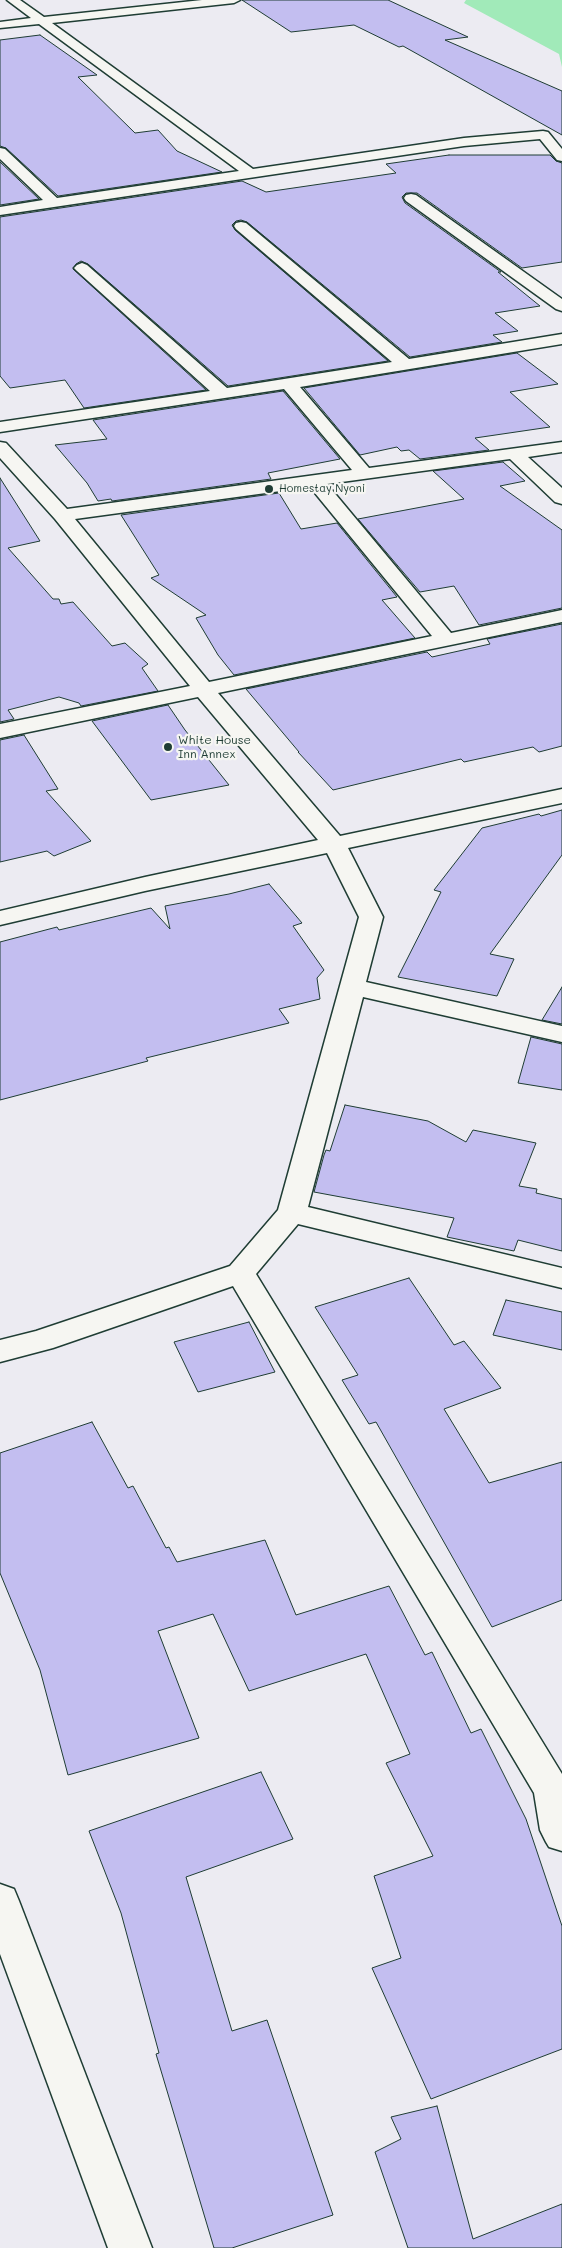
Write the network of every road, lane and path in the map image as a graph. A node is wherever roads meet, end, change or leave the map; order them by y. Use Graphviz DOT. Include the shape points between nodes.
graph roads {
  1 [pos="13,0"];
  2 [pos="234,0"];
  3 [pos="41,21"];
  4 [pos="0,25"];
  5 [pos="0,152"];
  6 [pos="562,157"];
  7 [pos="251,174"];
  8 [pos="411,198"];
  9 [pos="54,203"];
  10 [pos="0,211"];
  11 [pos="241,226"];
  12 [pos="82,268"];
  13 [pos="562,306"];
  14 [pos="562,339"];
  15 [pos="405,364"];
  16 [pos="288,383"];
  17 [pos="222,394"];
  18 [pos="0,427"];
  19 [pos="0,447"];
  20 [pos="562,447"];
  21 [pos="514,454"];
  22 [pos="365,474"];
  23 [pos="315,481"];
  24 [pos="562,498"];
  25 [pos="62,515"];
  26 [pos="562,616"];
  27 [pos="445,639"];
  28 [pos="204,690"];
  29 [pos="0,731"];
  30 [pos="562,796"];
  31 [pos="334,844"];
  32 [pos="0,918"];
  33 [pos="353,987"];
  34 [pos="562,1034"];
  35 [pos="292,1213"];
  36 [pos="240,1273"];
  37 [pos="562,1278"];
  38 [pos="0,1351"];
  39 [pos="562,1835"];
  40 [pos="0,1901"];
  41 [pos="130,2248"];
  1 -- 3 [label="street"];
  2 -- 3 [label="street"];
  3 -- 4 [label="street"];
  3 -- 7 [label="street"];
  5 -- 9 [label="street"];
  6 -- 7 [label="street" via="543,135 464,142"];
  7 -- 9 [label="street"];
  8 -- 13 [label="street"];
  9 -- 10 [label="street"];
  11 -- 15 [label="street"];
  12 -- 17 [label="street"];
  14 -- 15 [label="street"];
  15 -- 16 [label="street"];
  16 -- 17 [label="street"];
  16 -- 22 [label="street"];
  17 -- 18 [label="street"];
  19 -- 25 [label="street"];
  20 -- 21 [label="street"];
  21 -- 22 [label="street"];
  21 -- 24 [label="street"];
  22 -- 23 [label="street"];
  23 -- 25 [label="street"];
  23 -- 27 [label="street"];
  25 -- 28 [label="street"];
  26 -- 27 [label="street"];
  27 -- 28 [label="street"];
  28 -- 29 [label="street"];
  28 -- 31 [label="street"];
  30 -- 31 [label="street"];
  31 -- 32 [label="street"];
  31 -- 33 [label="street" via="371,917"];
  33 -- 34 [label="street"];
  33 -- 35 [label="street"];
  35 -- 36 [label="street"];
  35 -- 37 [label="street"];
  36 -- 38 [label="street" via="42,1340"];
  36 -- 39 [label="street" via="552,1790"];
  40 -- 41 [label="street"];
}
